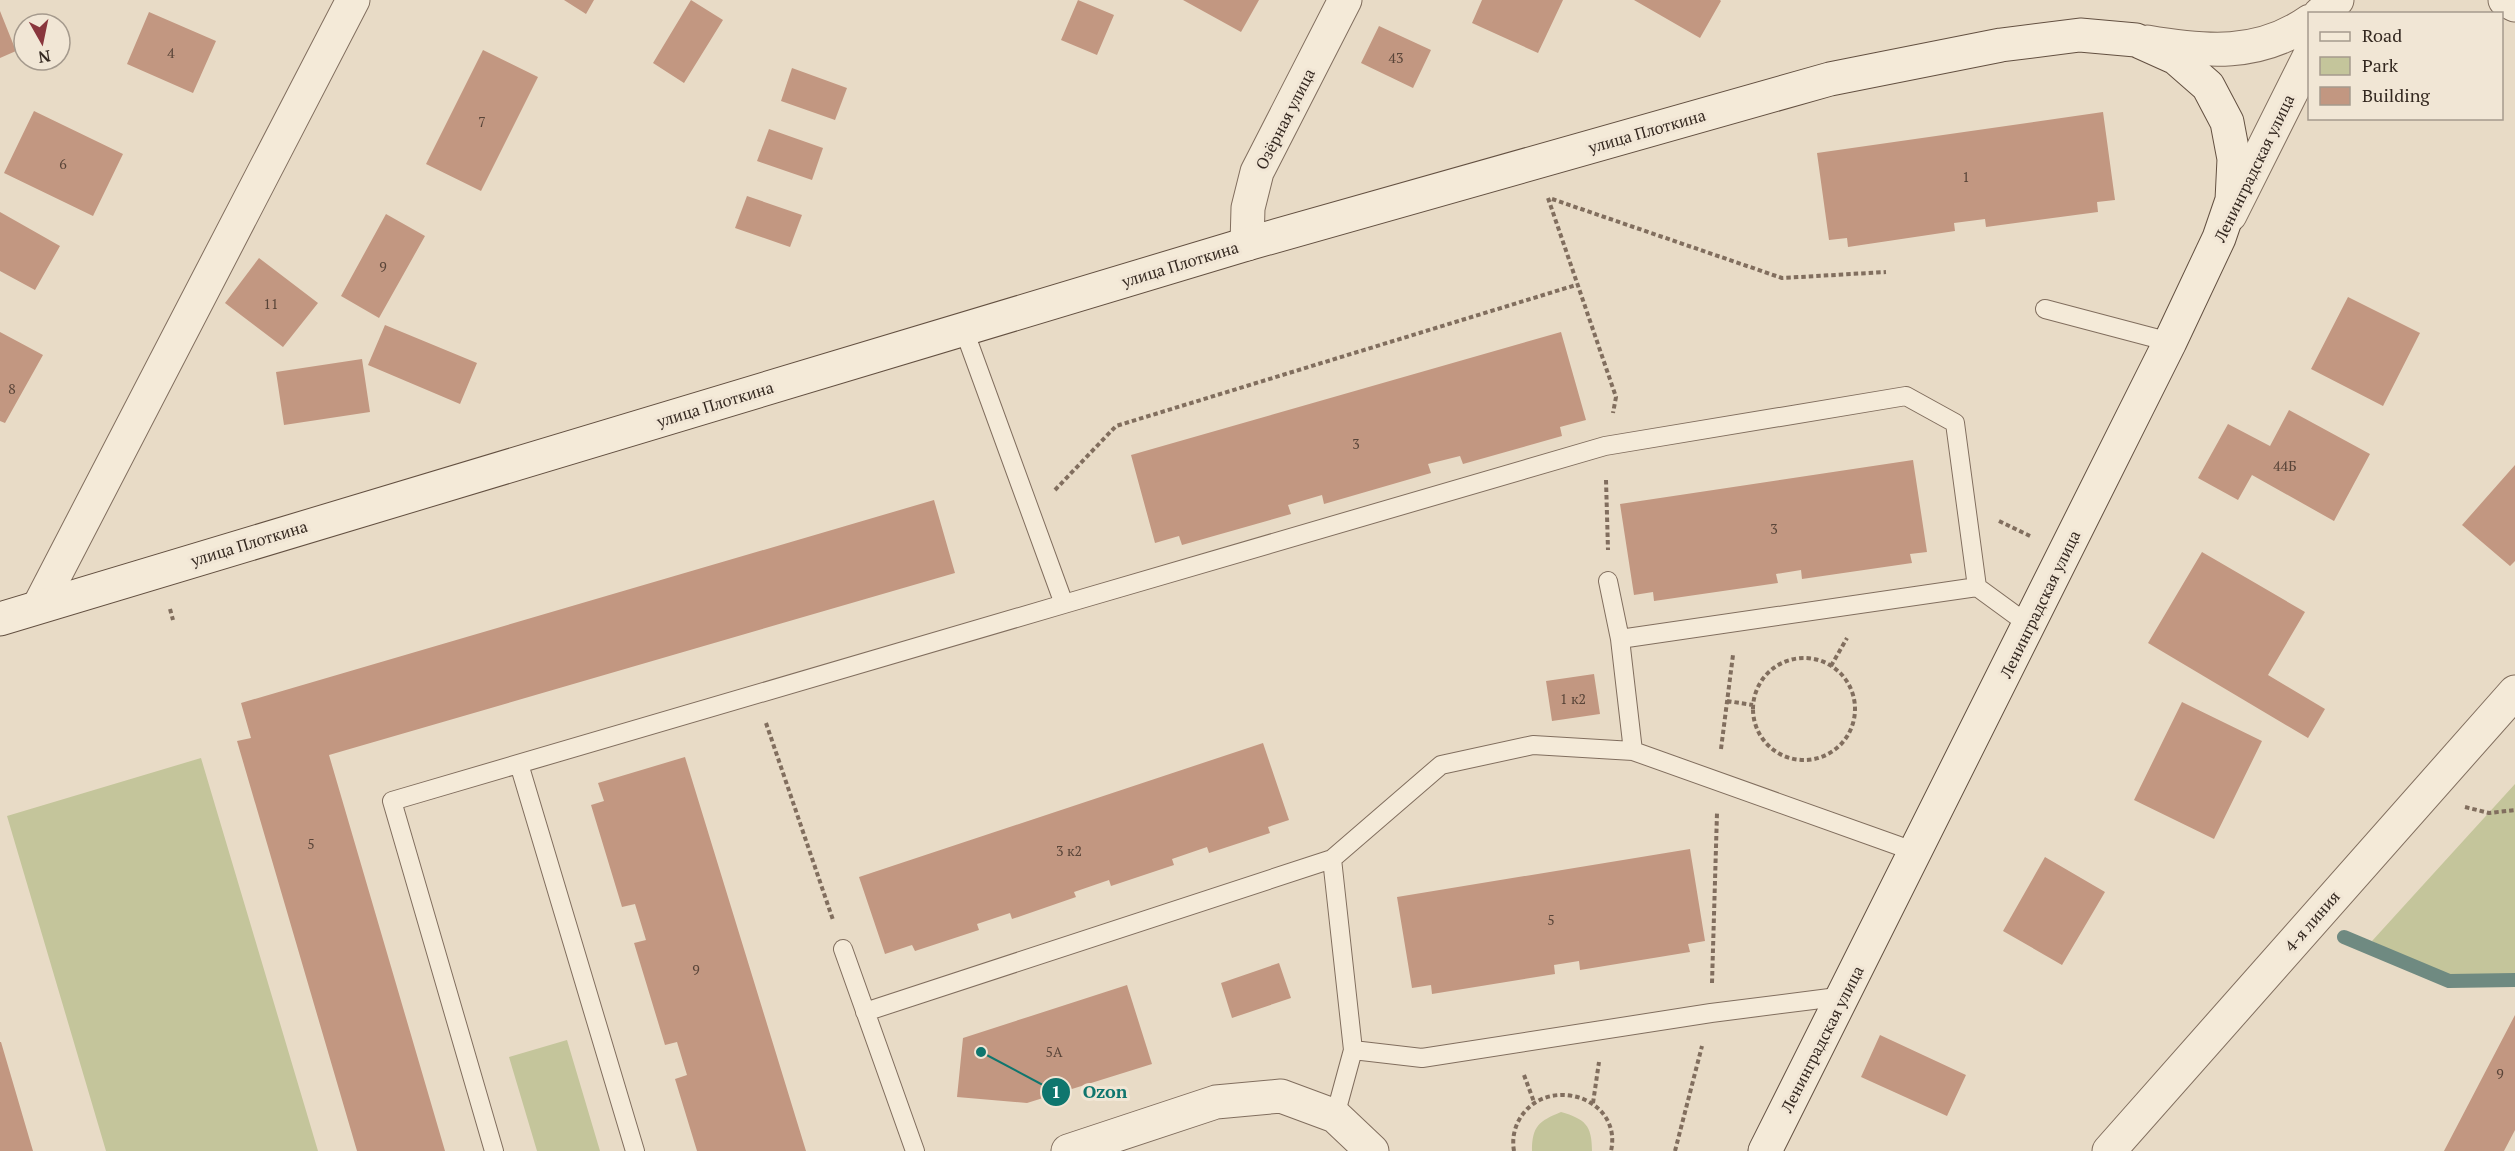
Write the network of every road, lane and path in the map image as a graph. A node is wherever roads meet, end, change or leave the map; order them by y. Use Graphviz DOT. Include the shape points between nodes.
graph roads {
  1 [pos="353,0"];
  2 [pos="1344,0"];
  3 [pos="2505,0"];
  4 [pos="2515,5"];
  5 [pos="2308,22"];
  6 [pos="2136,40"];
  7 [pos="2308,60"];
  8 [pos="2219,238"];
  9 [pos="1247,244"];
  10 [pos="1886,272"];
  11 [pos="1576,285"];
  12 [pos="2045,309"];
  13 [pos="964,330"];
  14 [pos="2170,342"];
  15 [pos="1605,446"];
  16 [pos="1966,504"];
  17 [pos="1031,516"];
  18 [pos="2034,538"];
  19 [pos="1608,581"];
  20 [pos="1977,587"];
  21 [pos="1064,604"];
  22 [pos="39,606"];
  23 [pos="0,619"];
  24 [pos="2029,625"];
  25 [pos="1620,639"];
  26 [pos="2515,692"];
  27 [pos="756,694"];
  28 [pos="1727,701"];
  29 [pos="1753,705"];
  30 [pos="1632,751"];
  31 [pos="519,764"];
  32 [pos="1916,852"];
  33 [pos="1332,859"];
  34 [pos="843,949"];
  35 [pos="1845,996"];
  36 [pos="865,1012"];
  37 [pos="1711,1013"];
  38 [pos="1604,1029"];
  39 [pos="1353,1050"];
  40 [pos="1593,1103"];
  41 [pos="1335,1116"];
  42 [pos="494,1151"];
  43 [pos="635,1151"];
  44 [pos="915,1151"];
  45 [pos="1068,1151"];
  46 [pos="1372,1151"];
  47 [pos="1514,1151"];
  48 [pos="1611,1151"];
  49 [pos="1675,1151"];
  50 [pos="1765,1151"];
  51 [pos="2109,1151"];
  1 -- 22 [label="street"];
  2 -- 9 [label="street, Озёрная улица" via="1257,172 1248,208"];
  3 -- 4 [label="street"];
  5 -- 6 [label="street" via="2248,48 2194,50"];
  6 -- 8 [label="street, улица Плоткина" via="2176,58 2208,86 2227,122 2234,159 2232,200"];
  6 -- 9 [label="street, улица Плоткина" via="2080,35 2001,45 1830,79"];
  7 -- 8 [label="street, Ленинградская улица"];
  8 -- 14 [label="street, Ленинградская улица"];
  9 -- 13 [label="street, улица Плоткина"];
  10 -- 11 [label="path" via="1782,278 1548,198"];
  11 -- 15 [label="path" via="1616,397"];
  11 -- 17 [label="path" via="1116,426"];
  12 -- 14 [label="lane"];
  13 -- 17 [label="lane"];
  13 -- 22 [label="street, улица Плоткина"];
  14 -- 24 [label="street, Ленинградская улица"];
  15 -- 16 [label="lane" via="1906,396 1954,423"];
  15 -- 19 [label="path"];
  15 -- 21 [label="lane"];
  16 -- 18 [label="path"];
  16 -- 20 [label="lane"];
  17 -- 21 [label="lane"];
  19 -- 25 [label="lane"];
  20 -- 24 [label="lane"];
  20 -- 25 [label="lane"];
  21 -- 27 [label="lane"];
  22 -- 23 [label="street, улица Плоткина"];
  24 -- 32 [label="street, Ленинградская улица"];
  25 -- 30 [label="lane"];
  26 -- 51 [label="street, 4-я линия"];
  27 -- 31 [label="lane"];
  27 -- 34 [label="path"];
  28 -- 29 [label="path"];
  29 -- 29 [label="path" via="1761,737 1787,758 1803,760 1834,751 1846,739 1856,707 1844,677 1831,666 1815,659 1798,658 1767,674"];
  30 -- 32 [label="lane"];
  30 -- 33 [label="lane" via="1533,745 1441,765"];
  31 -- 42 [label="lane" via="392,801"];
  31 -- 43 [label="lane"];
  32 -- 35 [label="street, Ленинградская улица"];
  33 -- 36 [label="lane"];
  33 -- 39 [label="lane"];
  34 -- 36 [label="lane"];
  35 -- 37 [label="lane"];
  35 -- 50 [label="street, Ленинградская улица"];
  36 -- 44 [label="lane"];
  37 -- 38 [label="lane"];
  37 -- 49 [label="path"];
  38 -- 39 [label="lane" via="1422,1058"];
  38 -- 40 [label="path"];
  39 -- 41 [label="lane"];
  40 -- 47 [label="path" via="1564,1093 1534,1102 1515,1127"];
  40 -- 48 [label="path" via="1611,1129"];
  41 -- 45 [label="street" via="1281,1096 1216,1102"];
  41 -- 46 [label="street"];
}
